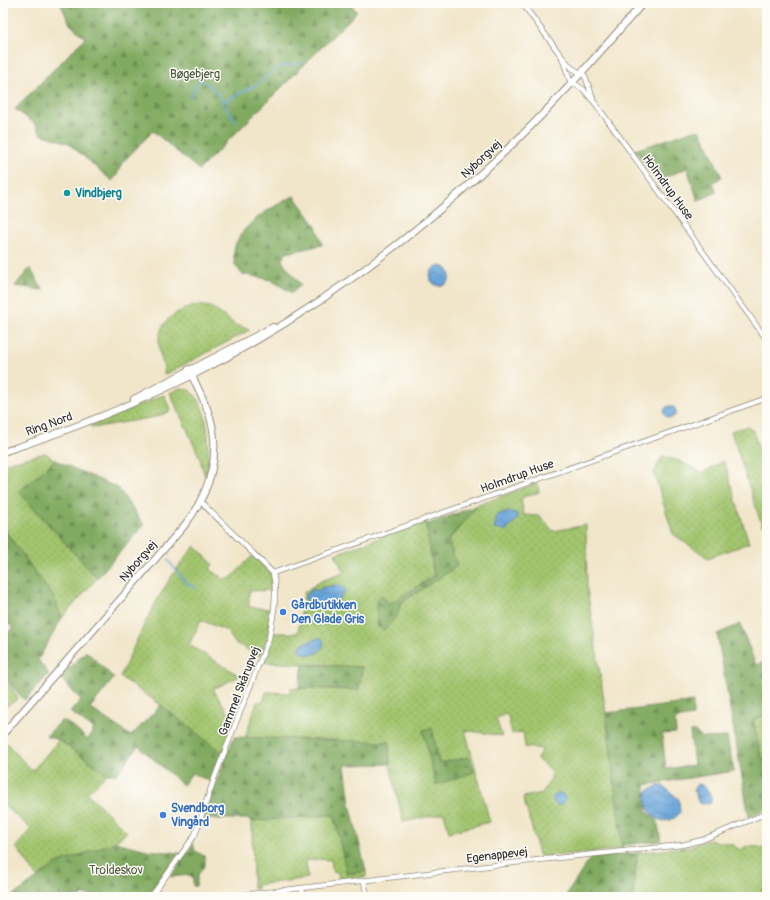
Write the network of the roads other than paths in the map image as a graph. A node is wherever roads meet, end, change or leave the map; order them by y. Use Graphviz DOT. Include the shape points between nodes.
graph roads {
  1 [pos="522,3"];
  2 [pos="643,3"];
  3 [pos="562,57"];
  4 [pos="582,73"];
  5 [pos="573,83"];
  6 [pos="595,103"];
  7 [pos="310,306"];
  8 [pos="767,340"];
  9 [pos="189,369"];
  10 [pos="192,376"];
  11 [pos="767,398"];
  12 [pos="102,416"];
  13 [pos="3,452"];
  14 [pos="201,502"];
  15 [pos="273,573"];
  16 [pos="3,734"];
  17 [pos="767,813"];
  18 [pos="364,881"];
  19 [pos="767,883"];
  20 [pos="302,888"];
  21 [pos="248,896"];
  22 [pos="151,897"];
  23 [pos="225,897"];
  24 [pos="304,897"];
  25 [pos="367,897"];
  26 [pos="765,897"];
  1 -- 3 [label="street"];
  2 -- 4 [label="main road, Nyborgvej"];
  3 -- 4 [label="street" via="572,68"];
  3 -- 5 [label="street" via="566,74"];
  4 -- 5 [label="main road, Nyborgvej"];
  4 -- 6 [label="street, Holmdrup Huse" via="588,81"];
  5 -- 6 [label="street, Holmdrup Huse" via="583,89"];
  5 -- 7 [label="main road, Nyborgvej" via="445,207"];
  6 -- 8 [label="street, Holmdrup Huse"];
  7 -- 9 [label="main road, Nyborgvej"];
  7 -- 10 [label="main road, Nyborgvej" via="283,325"];
  9 -- 10 [label="main road, Nyborgvej"];
  9 -- 12 [label="main road, Ring Nord"];
  10 -- 12 [label="main road, Ring Nord"];
  10 -- 14 [label="main road, Nyborgvej" via="209,412 214,438 211,477"];
  11 -- 15 [label="street, Holmdrup Huse"];
  12 -- 13 [label="main road, Ring Nord"];
  14 -- 15 [label="street"];
  14 -- 16 [label="main road, Nyborgvej" via="184,526"];
  15 -- 22 [label="street, Gammel Skårupvej" via="273,622 269,638 214,778 200,822 195,835"];
  17 -- 18 [label="street, Egenappevej" via="702,840 682,845"];
  18 -- 20 [label="street, Egenappevej"];
  18 -- 25 [label="street"];
  19 -- 26 [label="street"];
  20 -- 21 [label="street, Egenappevej"];
  20 -- 24 [label="street"];
  21 -- 23 [label="street, Egenappevej"];
}
